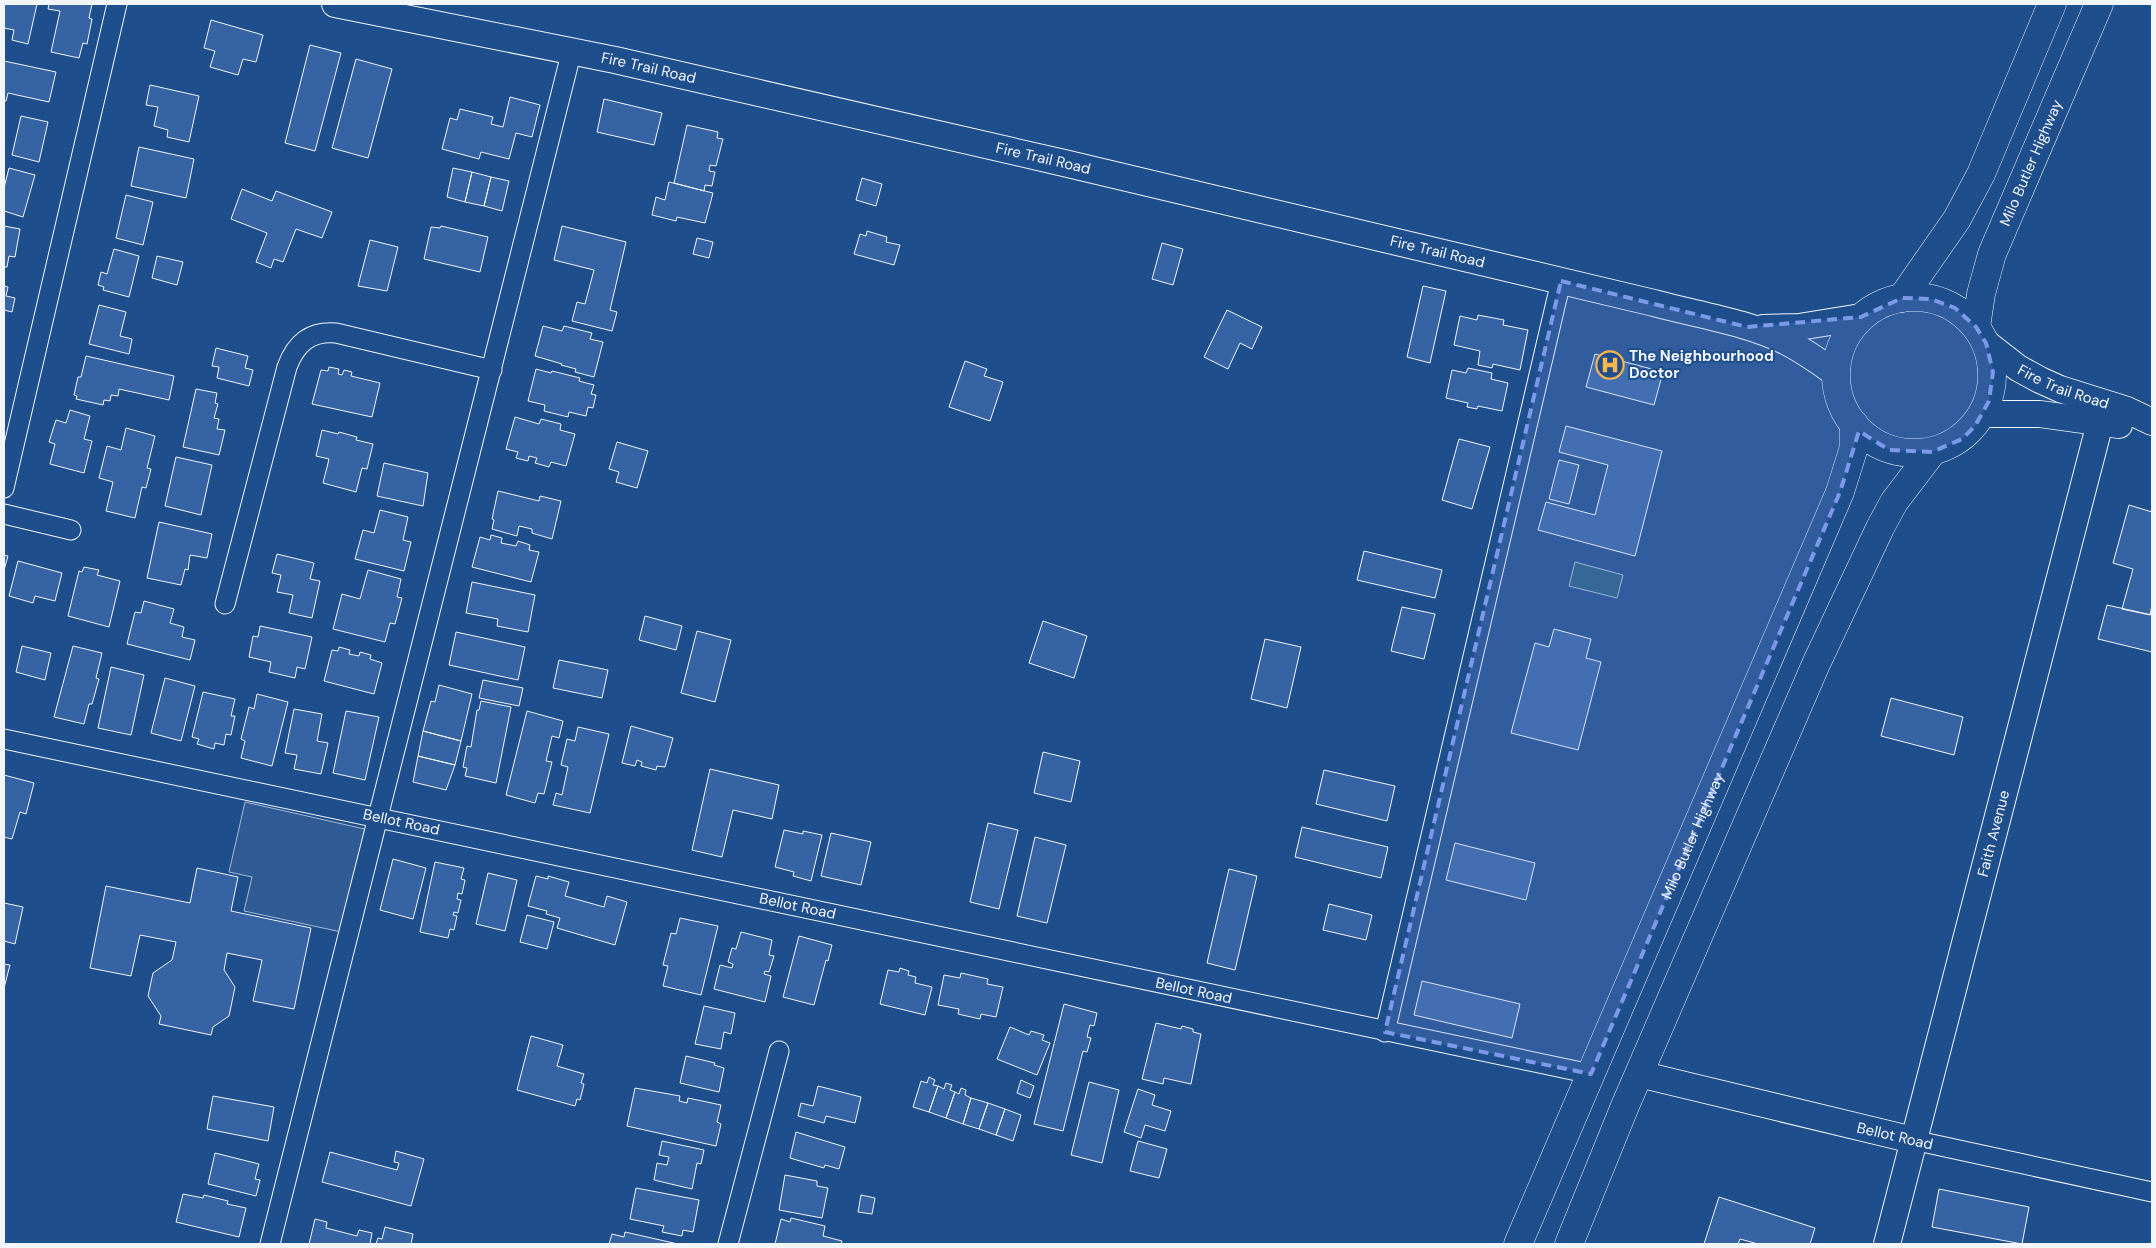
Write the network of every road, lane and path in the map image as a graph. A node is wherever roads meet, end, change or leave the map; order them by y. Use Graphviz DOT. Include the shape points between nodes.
graph roads {
  1 [pos="117,4"];
  2 [pos="335,4"];
  3 [pos="2052,4"];
  4 [pos="2098,4"];
  5 [pos="572,50"];
  6 [pos="1561,281"];
  7 [pos="1902,298"];
  8 [pos="1861,317"];
  9 [pos="1747,327"];
  10 [pos="1981,335"];
  11 [pos="492,370"];
  12 [pos="1835,373"];
  13 [pos="1983,414"];
  14 [pos="2149,422"];
  15 [pos="2100,423"];
  16 [pos="1854,424"];
  17 [pos="1932,452"];
  18 [pos="4,488"];
  19 [pos="4,514"];
  20 [pos="71,530"];
  21 [pos="225,604"];
  22 [pos="4,739"];
  23 [pos="380,816"];
  24 [pos="1385,1032"];
  25 [pos="779,1051"];
  26 [pos="1591,1074"];
  27 [pos="1639,1074"];
  28 [pos="1913,1140"];
  29 [pos="2152,1192"];
  30 [pos="270,1244"];
  31 [pos="728,1244"];
  32 [pos="1518,1244"];
  33 [pos="1569,1244"];
  34 [pos="1887,1244"];
  1 -- 18 [label="street"];
  2 -- 5 [label="main road, Fire Trail Road"];
  3 -- 7 [label="main road" via="1981,174 1957,219"];
  4 -- 10 [label="main road, Milo Butler Highway" via="1992,254 1982,294"];
  5 -- 6 [label="main road, Fire Trail Road"];
  5 -- 11 [label="street"];
  6 -- 9 [label="main road, Fire Trail Road"];
  6 -- 24 [label="street"];
  7 -- 8 [label="main road" via="1874,308"];
  7 -- 10 [label="main road" via="1918,297 1955,308"];
  8 -- 9 [label="main road, Fire Trail Road" via="1799,327"];
  8 -- 12 [label="main road" via="1840,348"];
  9 -- 12 [label="main road, Fire Trail Road" via="1787,342"];
  10 -- 13 [label="main road" via="1991,357 1992,387"];
  10 -- 14 [label="main road, Fire Trail Road" via="2018,368 2040,380 2127,410"];
  11 -- 21 [label="street" via="336,333 322,332 299,344 287,367"];
  11 -- 23 [label="street"];
  12 -- 16 [label="main road" via="1840,401"];
  13 -- 15 [label="main road, Fire Trail Road" via="2040,414"];
  13 -- 17 [label="main road" via="1962,438"];
  14 -- 15 [label="main road, Fire Trail Road" via="2124,426"];
  15 -- 28 [label="main road, Faith Avenue"];
  16 -- 17 [label="main road" via="1874,443 1888,450"];
  16 -- 26 [label="main road, Milo Butler Highway" via="1854,447 1840,492"];
  17 -- 27 [label="main road" via="1894,502 1856,576 1785,732"];
  19 -- 20 [label="street"];
  22 -- 23 [label="street, Bellot Road"];
  23 -- 24 [label="street, Bellot Road"];
  23 -- 30 [label="street"];
  24 -- 26 [label="street, Bellot Road"];
  25 -- 31 [label="street"];
  26 -- 32 [label="main road, Milo Butler Highway"];
  27 -- 28 [label="main road, Bellot Road"];
  27 -- 33 [label="main road"];
  28 -- 29 [label="street, Bellot Road"];
  28 -- 34 [label="main road, Faith Avenue"];
}
